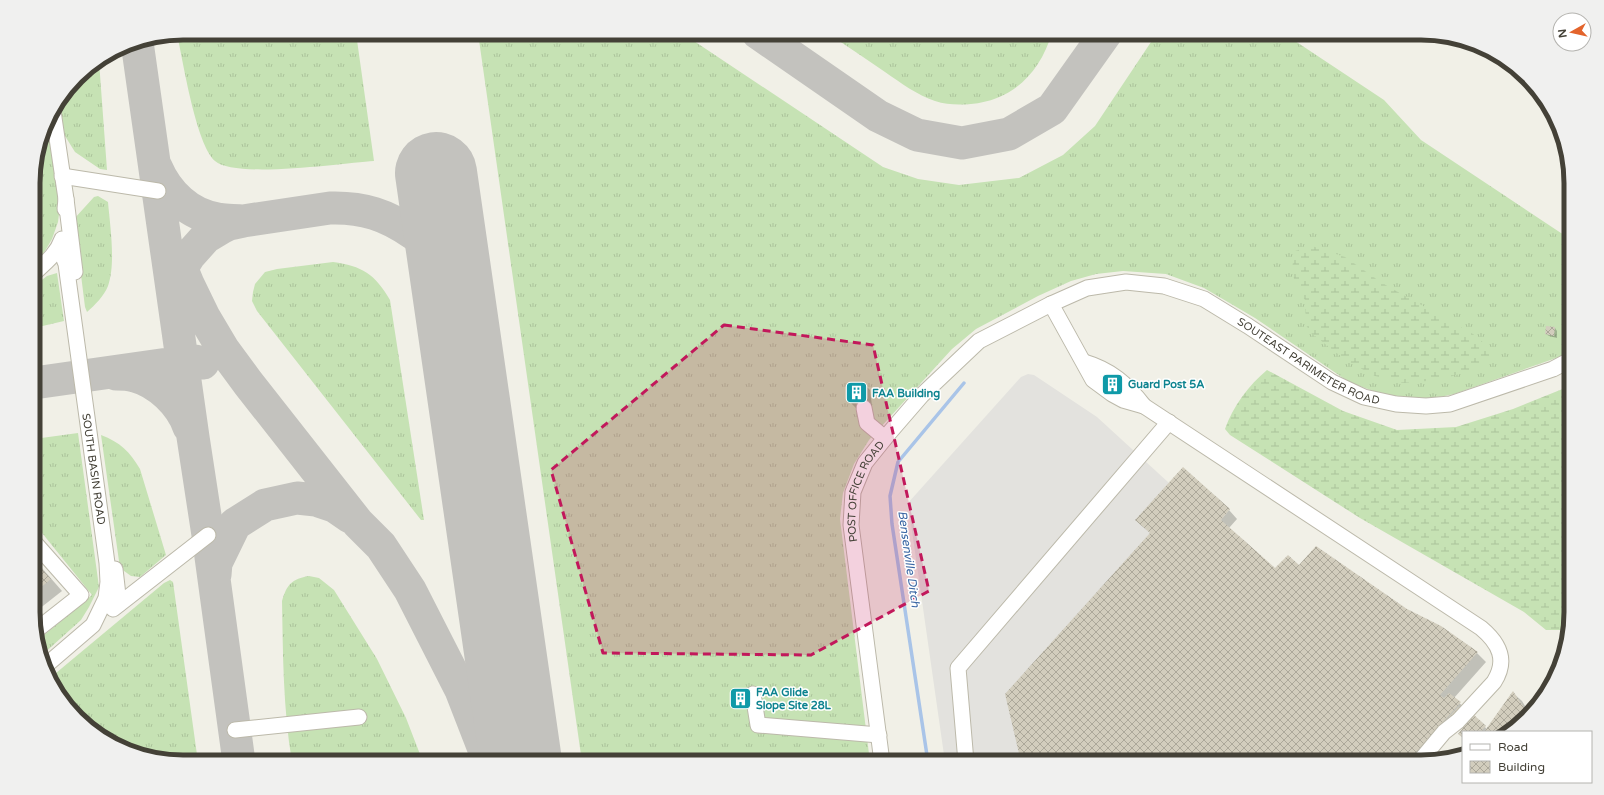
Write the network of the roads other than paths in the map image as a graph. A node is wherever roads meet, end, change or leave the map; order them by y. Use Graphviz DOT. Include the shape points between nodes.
graph roads {
  1 [pos="54,121"];
  2 [pos="62,176"];
  3 [pos="158,191"];
  4 [pos="66,199"];
  5 [pos="59,247"];
  6 [pos="40,267"];
  7 [pos="1051,304"];
  8 [pos="1564,363"];
  9 [pos="864,408"];
  10 [pos="1169,422"];
  11 [pos="885,438"];
  12 [pos="208,535"];
  13 [pos="40,549"];
  14 [pos="120,604"];
  15 [pos="93,625"];
  16 [pos="41,627"];
  17 [pos="49,662"];
  18 [pos="753,694"];
  19 [pos="359,717"];
  20 [pos="1458,721"];
  21 [pos="235,730"];
  22 [pos="879,736"];
  23 [pos="881,755"];
  24 [pos="965,755"];
  25 [pos="1425,755"];
  26 [pos="1435,755"];
  1 -- 2 [label="lane"];
  2 -- 3 [label="lane"];
  2 -- 4 [label="lane"];
  4 -- 5 [label="lane" via="65,228"];
  4 -- 14 [label="lane"];
  5 -- 6 [label="lane"];
  5 -- 15 [label="lane, SOUTH BASIN ROAD" via="66,264 107,563 106,598"];
  7 -- 8 [label="lane, SOUTEAST PARIMETER ROAD" via="1087,288 1126,282 1164,286 1204,299 1332,382 1364,397 1396,404 1450,404"];
  7 -- 10 [label="lane" via="1093,380 1112,394 1144,406"];
  7 -- 11 [label="lane, POST OFFICE ROAD" via="979,340 922,395"];
  9 -- 11 [label="lane" via="867,423"];
  10 -- 20 [label="lane" via="1491,636 1501,657 1498,675"];
  10 -- 24 [label="lane" via="958,668"];
  11 -- 22 [label="lane, POST OFFICE ROAD" via="865,463 853,492 851,525"];
  12 -- 14 [label="lane"];
  13 -- 16 [label="lane" via="81,595"];
  14 -- 15 [label="lane"];
  15 -- 17 [label="lane, SOUTH BASIN ROAD"];
  18 -- 22 [label="lane" via="758,725"];
  19 -- 21 [label="lane"];
  20 -- 25 [label="lane" via="1444,732"];
  20 -- 26 [label="lane"];
  22 -- 23 [label="lane, POST OFFICE ROAD"];
}
